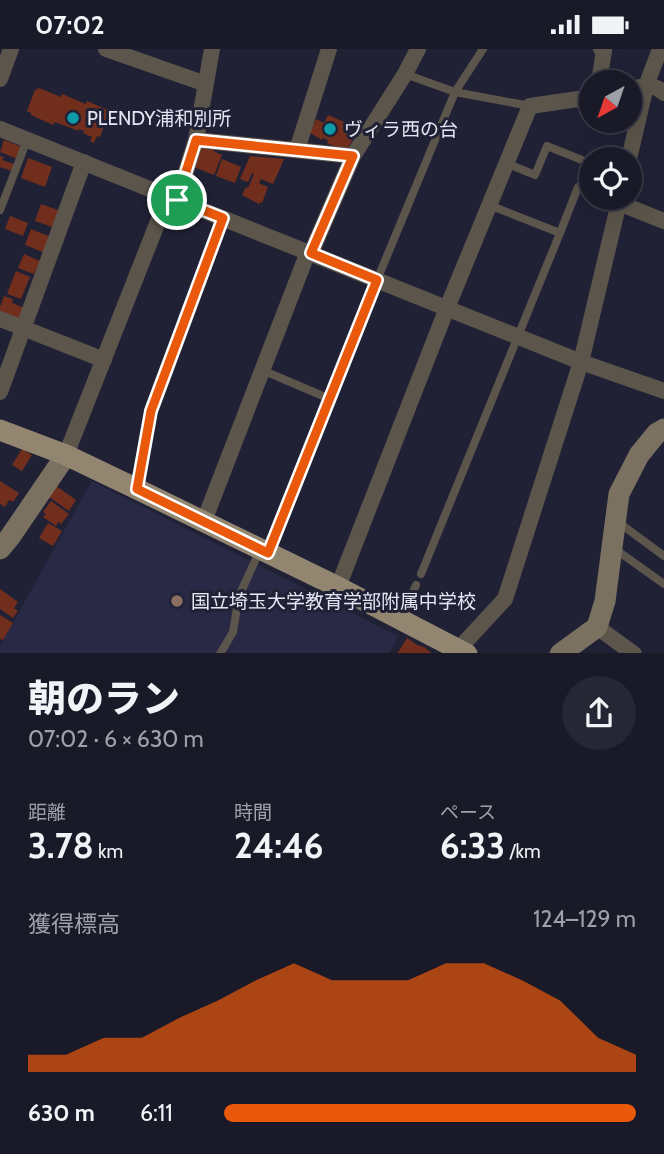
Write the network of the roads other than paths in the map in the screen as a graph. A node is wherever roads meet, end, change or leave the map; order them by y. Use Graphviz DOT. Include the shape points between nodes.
graph roads {
  1 [pos="11,49"];
  2 [pos="106,49"];
  3 [pos="212,49"];
  4 [pos="329,49"];
  5 [pos="418,49"];
  6 [pos="483,49"];
  7 [pos="601,49"];
  8 [pos="660,49"];
  9 [pos="600,70"];
  10 [pos="405,73"];
  11 [pos="0,79"];
  12 [pos="642,80"];
  13 [pos="206,84"];
  14 [pos="642,87"];
  15 [pos="455,92"];
  16 [pos="664,93"];
  17 [pos="579,99"];
  18 [pos="530,106"];
  19 [pos="0,129"];
  20 [pos="27,140"];
  21 [pos="196,140"];
  22 [pos="297,150"];
  23 [pos="353,156"];
  24 [pos="579,159"];
  25 [pos="84,162"];
  26 [pos="506,163"];
  27 [pos="579,187"];
  28 [pos="172,198"];
  29 [pos="489,205"];
  30 [pos="0,210"];
  31 [pos="615,210"];
  32 [pos="639,210"];
  33 [pos="223,218"];
  34 [pos="664,221"];
  35 [pos="560,233"];
  36 [pos="309,253"];
  37 [pos="377,280"];
  38 [pos="447,308"];
  39 [pos="0,319"];
  40 [pos="24,328"];
  41 [pos="518,336"];
  42 [pos="104,360"];
  43 [pos="581,362"];
  44 [pos="262,370"];
  45 [pos="664,391"];
  46 [pos="0,392"];
  47 [pos="330,398"];
  48 [pos="0,429"];
  49 [pos="664,429"];
  50 [pos="66,455"];
  51 [pos="137,489"];
  52 [pos="204,521"];
  53 [pos="615,521"];
  54 [pos="612,547"];
  55 [pos="0,549"];
  56 [pos="264,551"];
  57 [pos="664,556"];
  58 [pos="421,574"];
  59 [pos="664,584"];
  60 [pos="416,585"];
  61 [pos="338,587"];
  62 [pos="401,619"];
  63 [pos="597,627"];
  64 [pos="460,652"];
  65 [pos="220,653"];
  66 [pos="560,653"];
  67 [pos="634,653"];
  1 -- 11 [label="street"];
  2 -- 13 [label="street"];
  3 -- 13 [label="street"];
  4 -- 22 [label="street"];
  5 -- 10 [label="street"];
  6 -- 15 [label="lane"];
  7 -- 9 [label="street"];
  8 -- 12 [label="street"];
  10 -- 15 [label="lane"];
  10 -- 23 [label="street"];
  13 -- 21 [label="street"];
  14 -- 16 [label="street"];
  15 -- 18 [label="lane"];
  15 -- 37 [label="lane"];
  17 -- 18 [label="street"];
  18 -- 26 [label="street"];
  19 -- 20 [label="street"];
  20 -- 25 [label="street"];
  20 -- 30 [label="lane"];
  21 -- 22 [label="street"];
  21 -- 28 [label="street"];
  22 -- 23 [label="street"];
  23 -- 36 [label="street"];
  24 -- 26 [label="lane" via="547,146 535,175"];
  25 -- 28 [label="street"];
  25 -- 40 [label="street"];
  26 -- 29 [label="street"];
  27 -- 35 [label="lane"];
  28 -- 33 [label="street"];
  28 -- 42 [label="street"];
  29 -- 35 [label="lane"];
  29 -- 38 [label="street"];
  31 -- 43 [label="street"];
  32 -- 34 [label="street"];
  33 -- 36 [label="street"];
  33 -- 51 [label="lane" via="151,411"];
  35 -- 41 [label="lane"];
  36 -- 37 [label="street"];
  36 -- 44 [label="street"];
  37 -- 38 [label="street"];
  37 -- 47 [label="lane"];
  38 -- 41 [label="street"];
  38 -- 61 [label="street"];
  39 -- 40 [label="street"];
  40 -- 42 [label="street"];
  40 -- 46 [label="street"];
  41 -- 43 [label="street"];
  41 -- 58 [label="lane"];
  42 -- 50 [label="street"];
  43 -- 45 [label="street"];
  43 -- 64 [label="street" via="505,599"];
  44 -- 47 [label="lane"];
  44 -- 52 [label="street"];
  47 -- 56 [label="lane"];
  48 -- 50 [label="main road"];
  49 -- 53 [label="street" via="634,465 619,494"];
  50 -- 51 [label="main road"];
  50 -- 55 [label="street"];
  51 -- 52 [label="main road"];
  52 -- 56 [label="main road"];
  53 -- 54 [label="street"];
  53 -- 57 [label="lane"];
  54 -- 59 [label="lane"];
  54 -- 63 [label="street"];
  56 -- 61 [label="main road"];
  56 -- 65 [label="lane" via="239,596 233,632"];
  60 -- 62 [label="lane"];
  61 -- 62 [label="main road"];
  62 -- 64 [label="main road"];
  63 -- 66 [label="street"];
  63 -- 67 [label="street"];
}
